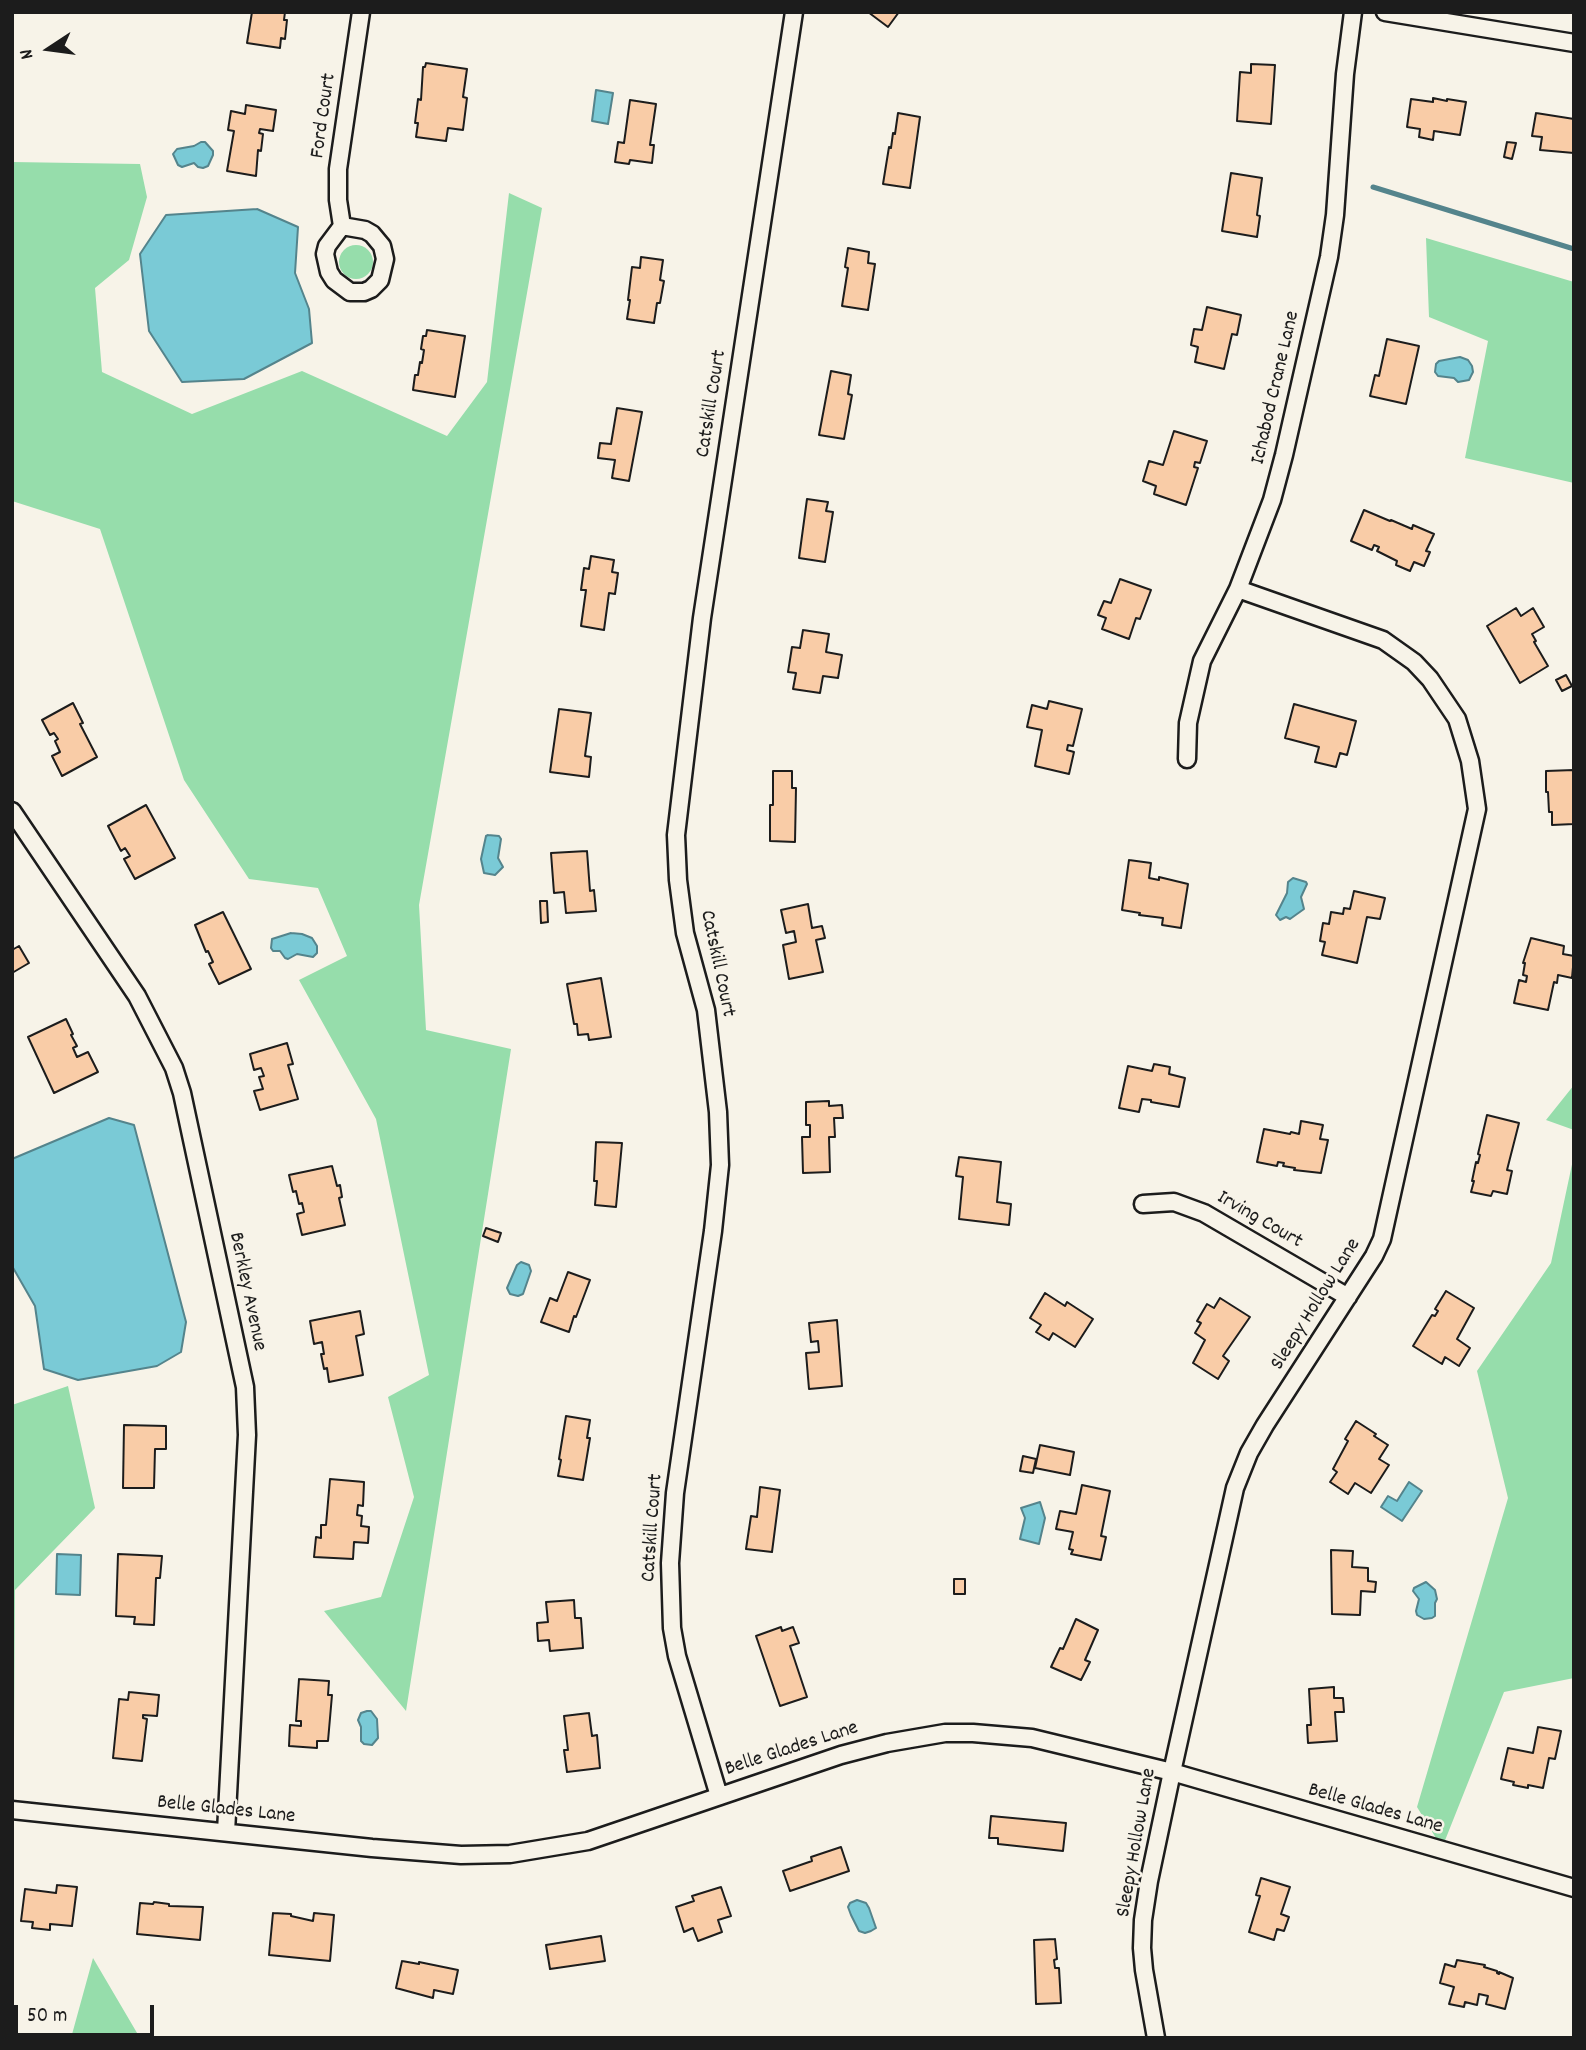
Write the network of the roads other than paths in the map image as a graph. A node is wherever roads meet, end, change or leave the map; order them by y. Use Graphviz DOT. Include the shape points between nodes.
graph roads {
  1 [pos="361,12"];
  2 [pos="794,12"];
  3 [pos="1353,12"];
  4 [pos="1385,12"];
  5 [pos="1574,43"];
  6 [pos="342,226"];
  7 [pos="1238,589"];
  8 [pos="1187,760"];
  9 [pos="12,811"];
  10 [pos="1143,1204"];
  11 [pos="1349,1297"];
  12 [pos="1172,1772"];
  13 [pos="719,1796"];
  14 [pos="12,1810"];
  15 [pos="226,1832"];
  16 [pos="1574,1888"];
  17 [pos="1156,2038"];
  1 -- 6 [label="street, Ford Court" via="338,169"];
  2 -- 13 [label="street, Catskill Court" via="702,618 676,835 684,933 706,1010 720,1166 675,1493 672,1628"];
  3 -- 7 [label="street, Ichabod Crane Lane" via="1329,257 1272,500"];
  4 -- 5 [label="street"];
  6 -- 6 [label="street" via="365,230 383,246 380,280 364,292 341,287 329,272 327,246"];
  7 -- 8 [label="street, Ichabod Crane Lane" via="1202,661 1188,723"];
  7 -- 11 [label="street, Sleepy Hollow Lane" via="1383,640 1414,662 1457,719 1470,761 1477,809 1382,1239"];
  9 -- 15 [label="street, Berkley Avenue" via="137,996 174,1068 245,1387 247,1435"];
  10 -- 11 [label="street, Irving Court" via="1174,1202 1204,1213"];
  11 -- 12 [label="street, Sleepy Hollow Lane" via="1265,1425 1235,1488"];
  12 -- 13 [label="street, Belle Glades Lane" via="1032,1738 945,1733 841,1755"];
  12 -- 16 [label="street, Belle Glades Lane"];
  12 -- 17 [label="street, Sleepy Hollow Lane" via="1149,1881 1142,1948"];
  13 -- 15 [label="street, Belle Glades Lane" via="588,1841 510,1854 449,1854"];
  14 -- 15 [label="street, Belle Glades Lane"];
}
